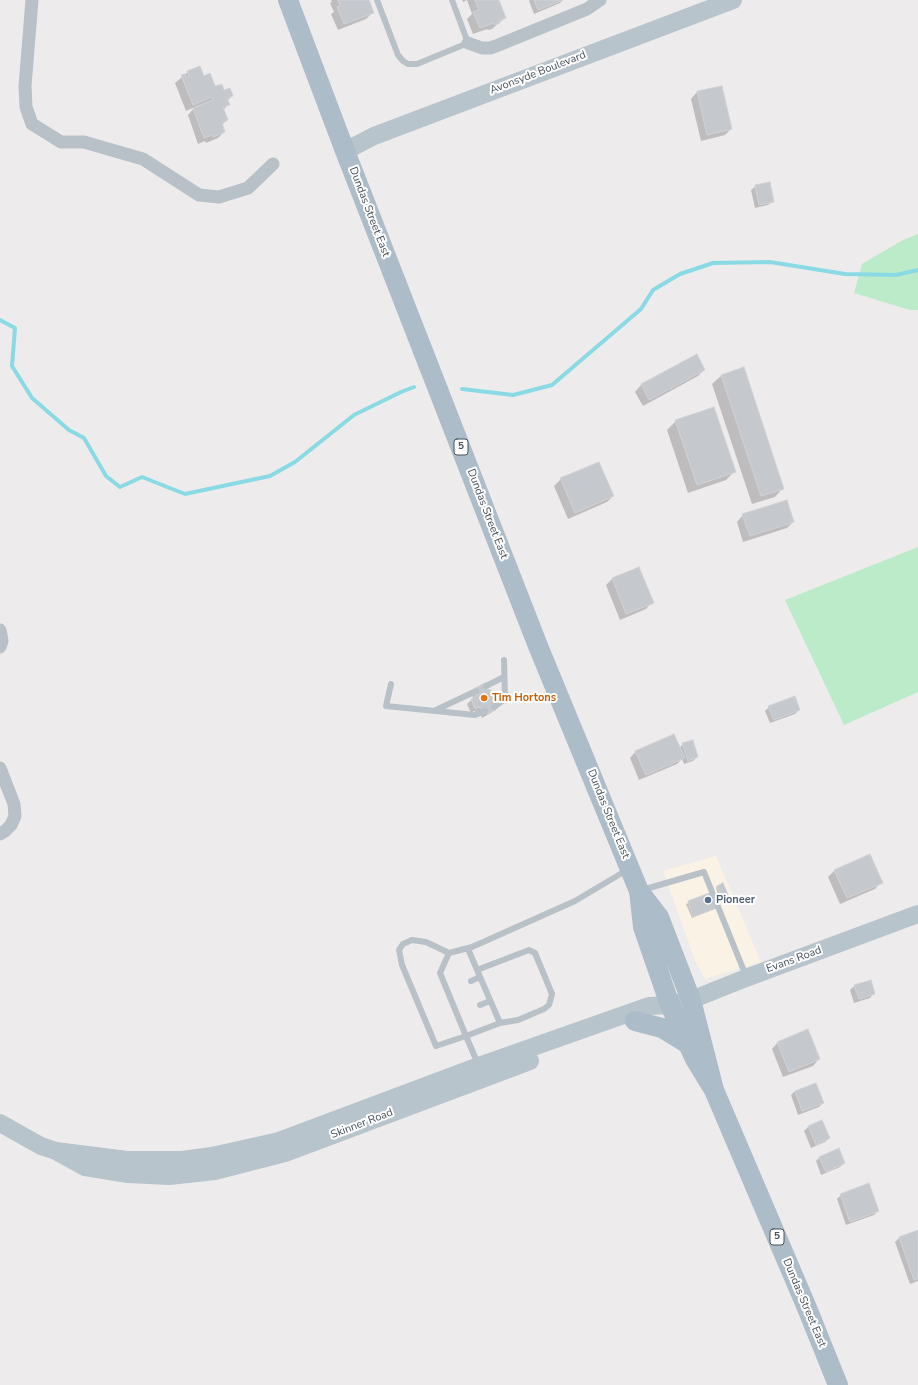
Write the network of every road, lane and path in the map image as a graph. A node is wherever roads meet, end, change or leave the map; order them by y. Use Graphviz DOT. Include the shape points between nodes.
graph roads {
  1 [pos="32,0"];
  2 [pos="288,0"];
  3 [pos="377,0"];
  4 [pos="452,0"];
  5 [pos="600,0"];
  6 [pos="733,0"];
  7 [pos="468,43"];
  8 [pos="345,151"];
  9 [pos="273,164"];
  10 [pos="0,630"];
  11 [pos="0,647"];
  12 [pos="504,660"];
  13 [pos="504,677"];
  14 [pos="391,684"];
  15 [pos="486,686"];
  16 [pos="476,691"];
  17 [pos="494,707"];
  18 [pos="434,711"];
  19 [pos="484,711"];
  20 [pos="0,768"];
  21 [pos="0,834"];
  22 [pos="630,868"];
  23 [pos="639,891"];
  24 [pos="918,914"];
  25 [pos="468,949"];
  26 [pos="449,953"];
  27 [pos="477,970"];
  28 [pos="480,977"];
  29 [pos="746,978"];
  30 [pos="471,981"];
  31 [pos="691,1000"];
  32 [pos="490,1001"];
  33 [pos="480,1005"];
  34 [pos="664,1005"];
  35 [pos="635,1021"];
  36 [pos="500,1022"];
  37 [pos="466,1036"];
  38 [pos="688,1044"];
  39 [pos="479,1066"];
  40 [pos="714,1090"];
  41 [pos="0,1123"];
  42 [pos="56,1151"];
  43 [pos="838,1385"];
  1 -- 9 [label="street" via="25,86 26,107 32,124 61,142 84,142 144,159 199,195 219,197 248,188"];
  2 -- 8 [label="main road, Dundas Street East / 5"];
  3 -- 7 [label="lane" via="398,54 408,64 418,64"];
  4 -- 7 [label="lane"];
  5 -- 7 [label="street" via="587,9 490,48"];
  6 -- 8 [label="street, Avonsyde Boulevard" via="374,136"];
  8 -- 22 [label="main road, Dundas Street East / 5" via="538,646"];
  10 -- 11 [label="street"];
  12 -- 13 [label="lane"];
  13 -- 15 [label="lane"];
  13 -- 17 [label="lane" via="504,699"];
  14 -- 18 [label="lane" via="386,706"];
  16 -- 18 [label="lane"];
  18 -- 19 [label="lane" via="475,714"];
  20 -- 21 [label="street" via="14,804 15,816 11,825"];
  22 -- 23 [label="main road, Dundas Street East / 5"];
  22 -- 25 [label="lane" via="575,901"];
  23 -- 29 [label="lane" via="704,872"];
  23 -- 31 [label="main road, Dundas Street East" via="659,917"];
  23 -- 34 [label="main road, Dundas Street East / 5" via="643,927"];
  24 -- 29 [label="street, Evans Road"];
  25 -- 26 [label="lane"];
  25 -- 27 [label="lane"];
  26 -- 37 [label="lane" via="440,973 460,1013"];
  26 -- 37 [label="lane" via="426,942 412,940 403,944 399,950 402,965 436,1046"];
  27 -- 28 [label="lane"];
  27 -- 36 [label="lane" via="529,950 535,953 552,994 549,1005 518,1020"];
  28 -- 30 [label="lane"];
  28 -- 32 [label="lane"];
  29 -- 31 [label="street, Evans Road"];
  31 -- 34 [label="street, Evans Road"];
  31 -- 40 [label="main road, Dundas Street East"];
  32 -- 33 [label="lane"];
  32 -- 36 [label="lane"];
  34 -- 35 [label="street, Skinner Road"];
  34 -- 38 [label="main road, Dundas Street East / 5"];
  34 -- 39 [label="street, Skinner Road" via="649,1006"];
  35 -- 38 [label="main road" via="662,1028"];
  35 -- 42 [label="street, Skinner Road" via="285,1154 215,1171 170,1176 128,1174 85,1167"];
  36 -- 37 [label="lane"];
  37 -- 39 [label="lane"];
  38 -- 40 [label="main road, Dundas Street East / 5"];
  39 -- 42 [label="street, Skinner Road" via="279,1141 212,1156 182,1160 127,1160"];
  40 -- 43 [label="main road, Dundas Street East / 5"];
  41 -- 42 [label="street, Skinner Road" via="41,1146"];
}
